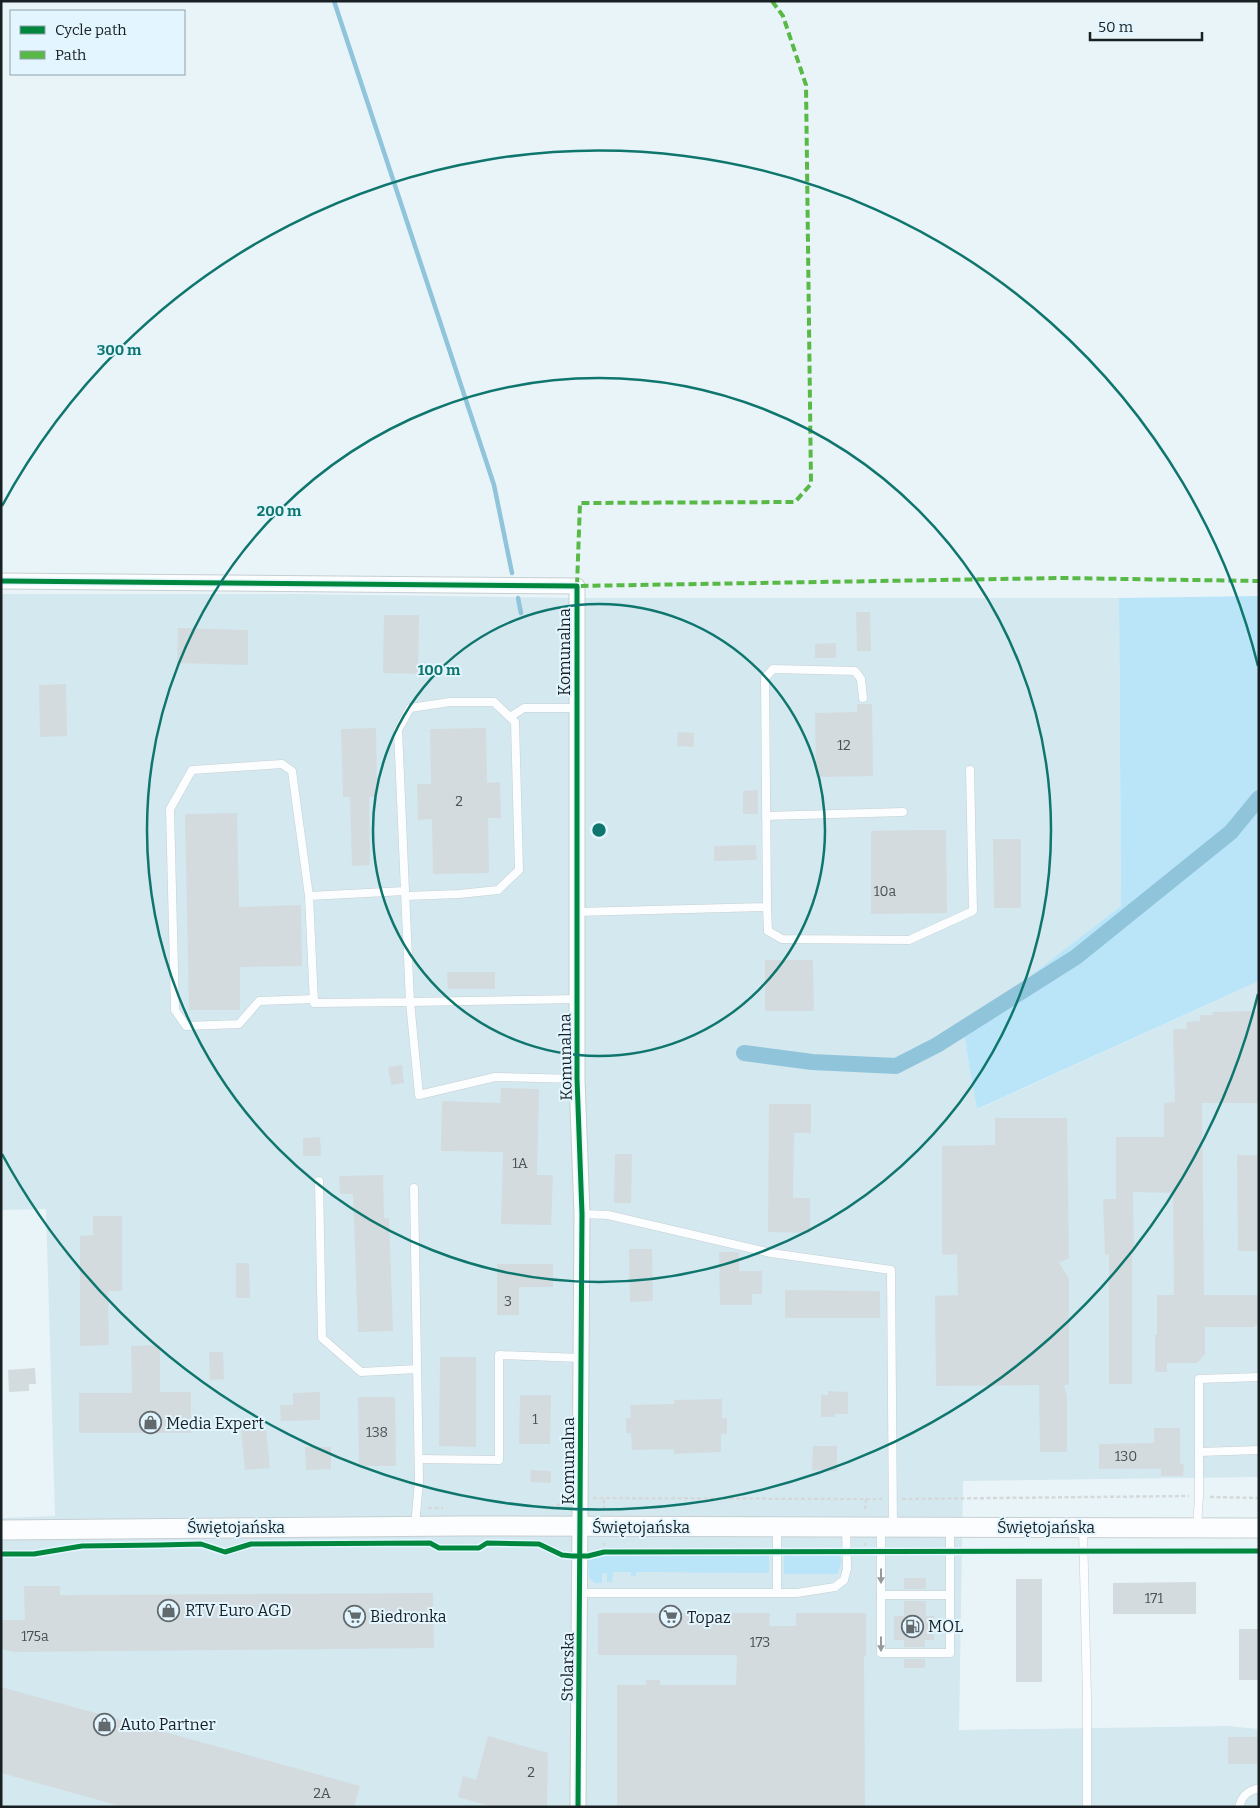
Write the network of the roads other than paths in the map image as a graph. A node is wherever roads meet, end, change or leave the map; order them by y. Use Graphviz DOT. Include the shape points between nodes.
graph roads {
  1 [pos="1,581"];
  2 [pos="863,698"];
  3 [pos="577,708"];
  4 [pos="510,717"];
  5 [pos="970,770"];
  6 [pos="903,812"];
  7 [pos="766,816"];
  8 [pos="405,894"];
  9 [pos="309,896"];
  10 [pos="766,907"];
  11 [pos="577,912"];
  12 [pos="314,999"];
  13 [pos="577,999"];
  14 [pos="410,1002"];
  15 [pos="577,1079"];
  16 [pos="319,1181"];
  17 [pos="414,1188"];
  18 [pos="582,1214"];
  19 [pos="582,1358"];
  20 [pos="417,1369"];
  21 [pos="1259,1377"];
  22 [pos="1259,1450"];
  23 [pos="1199,1452"];
  24 [pos="418,1459"];
  25 [pos="416,1526"];
  26 [pos="581,1527"];
  27 [pos="777,1527"];
  28 [pos="871,1527"];
  29 [pos="950,1527"];
  30 [pos="1083,1527"];
  31 [pos="1197,1527"];
  32 [pos="1256,1527"];
  33 [pos="1,1530"];
  34 [pos="580,1593"];
  35 [pos="777,1593"];
  36 [pos="950,1594"];
  37 [pos="880,1595"];
  38 [pos="1259,1788"];
  39 [pos="578,1807"];
  40 [pos="1087,1807"];
  41 [pos="1239,1807"];
  1 -- 3 [label="street, Komunalna" via="577,586"];
  2 -- 7 [label="lane" via="861,679 855,671 773,669 764,678"];
  3 -- 4 [label="lane" via="524,708"];
  3 -- 11 [label="street, Komunalna"];
  4 -- 8 [label="lane" via="515,722 519,870 498,890"];
  4 -- 8 [label="lane" via="494,702 450,702 410,708 398,730"];
  5 -- 10 [label="lane" via="973,911 909,940 782,939 768,931"];
  6 -- 7 [label="lane"];
  7 -- 10 [label="lane"];
  8 -- 9 [label="lane"];
  8 -- 14 [label="lane"];
  9 -- 12 [label="lane"];
  9 -- 12 [label="lane" via="292,771 282,764 192,770 170,809 175,1010 186,1026 240,1024 259,1001"];
  10 -- 11 [label="lane"];
  11 -- 13 [label="street, Komunalna"];
  12 -- 14 [label="lane" via="314,1003"];
  13 -- 14 [label="lane"];
  13 -- 15 [label="street, Komunalna"];
  14 -- 15 [label="lane" via="419,1095 495,1077"];
  15 -- 18 [label="street, Komunalna"];
  16 -- 20 [label="lane" via="322,1338 361,1372"];
  17 -- 20 [label="lane"];
  18 -- 19 [label="street, Komunalna"];
  18 -- 28 [label="lane" via="608,1215 771,1253 891,1270 894,1498"];
  19 -- 24 [label="lane" via="499,1356 499,1460"];
  19 -- 26 [label="street, Komunalna"];
  20 -- 24 [label="lane"];
  21 -- 23 [label="lane" via="1199,1379"];
  22 -- 23 [label="lane"];
  23 -- 31 [label="lane"];
  24 -- 25 [label="lane"];
  25 -- 26 [label="street, Świętojańska"];
  25 -- 33 [label="street, Świętojańska"];
  26 -- 27 [label="street, Świętojańska"];
  26 -- 34 [label="street, Stolarska"];
  27 -- 28 [label="street, Świętojańska"];
  27 -- 35 [label="lane"];
  28 -- 29 [label="street, Świętojańska"];
  28 -- 35 [label="lane" via="844,1580 835,1587"];
  28 -- 37 [label="lane, one-way"];
  29 -- 30 [label="street, Świętojańska"];
  29 -- 36 [label="lane"];
  30 -- 31 [label="street, Świętojańska"];
  30 -- 40 [label="lane"];
  31 -- 32 [label="street, Świętojańska"];
  34 -- 35 [label="lane"];
  34 -- 39 [label="street, Stolarska"];
  36 -- 37 [label="lane"];
  37 -- 36 [label="lane, one-way" via="880,1653 950,1653"];
  38 -- 41 [label="lane" via="1248,1792"];
}
